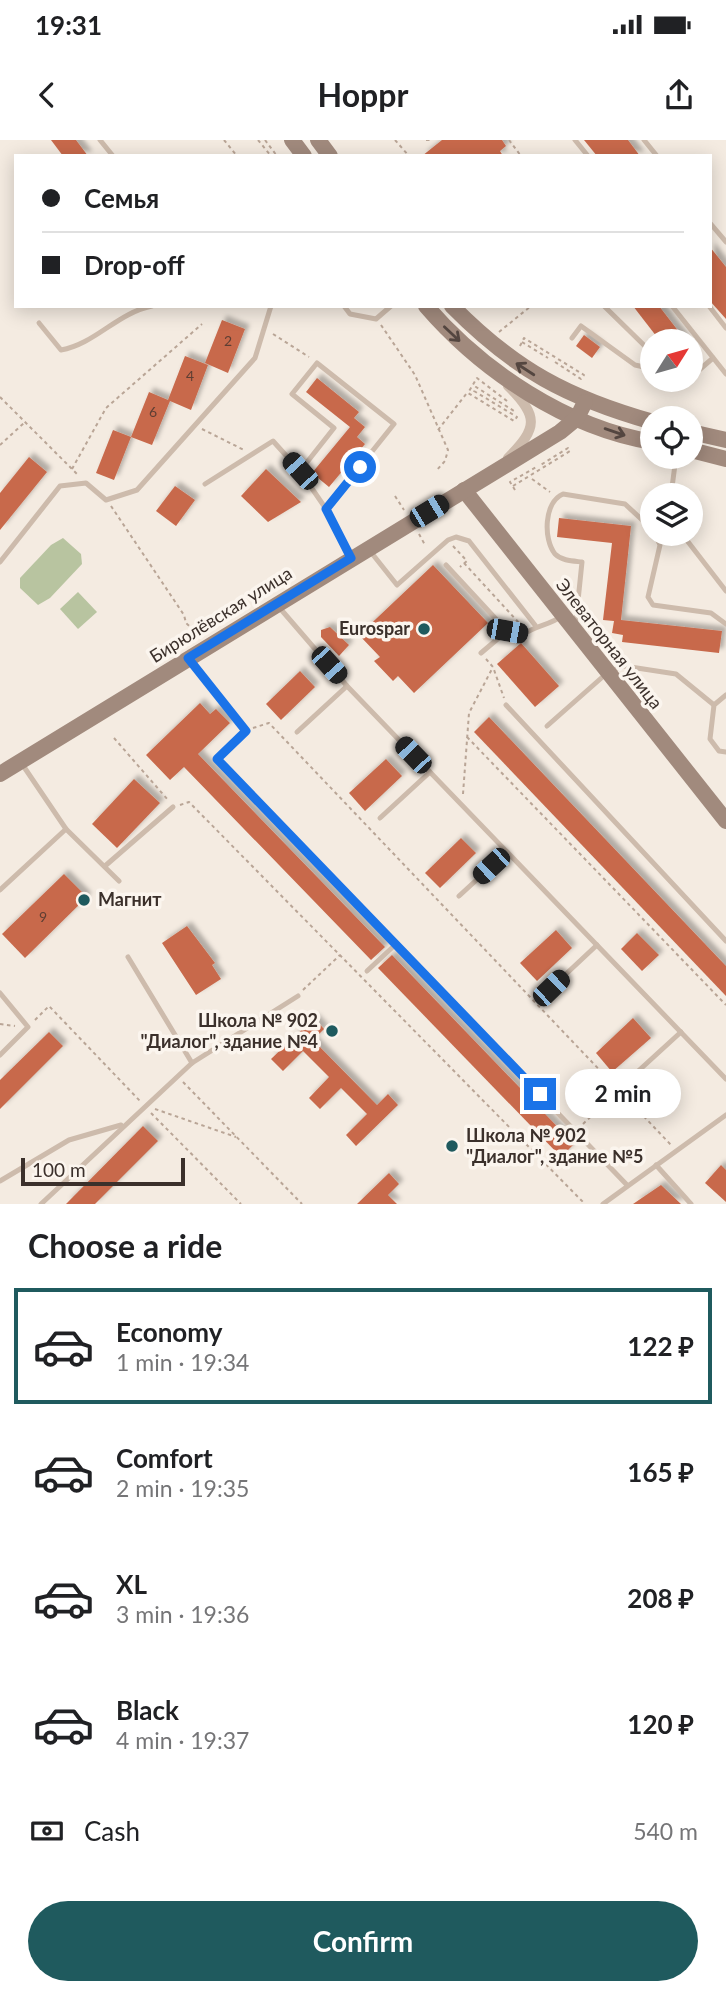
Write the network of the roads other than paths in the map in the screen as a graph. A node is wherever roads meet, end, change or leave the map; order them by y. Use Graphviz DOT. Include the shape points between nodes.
graph roads {
  1 [pos="100,140"];
  2 [pos="318,140"];
  3 [pos="575,140"];
  4 [pos="644,140"];
  5 [pos="111,154"];
  6 [pos="329,154"];
  7 [pos="586,154"];
  8 [pos="655,154"];
  9 [pos="712,225"];
  10 [pos="726,242"];
  11 [pos="146,308"];
  12 [pos="271,308"];
  13 [pos="346,308"];
  14 [pos="389,308"];
  15 [pos="428,308"];
  16 [pos="454,308"];
  17 [pos="606,308"];
  18 [pos="674,308"];
  19 [pos="711,308"];
  20 [pos="39,323"];
  21 [pos="726,328"];
  22 [pos="572,338"];
  23 [pos="640,341"];
  24 [pos="713,358"];
  25 [pos="481,360"];
  26 [pos="640,366"];
  27 [pos="704,366"];
  28 [pos="726,374"];
  29 [pos="585,401"];
  30 [pos="578,418"];
  31 [pos="640,418"];
  32 [pos="703,435"];
  33 [pos="640,439"];
  34 [pos="726,440"];
  35 [pos="703,453"];
  36 [pos="726,459"];
  37 [pos="300,471"];
  38 [pos="494,471"];
  39 [pos="205,484"];
  40 [pos="464,490"];
  41 [pos="326,509"];
  42 [pos="640,516"];
  43 [pos="660,546"];
  44 [pos="691,546"];
  45 [pos="368,548"];
  46 [pos="351,558"];
  47 [pos="0,562"];
  48 [pos="446,565"];
  49 [pos="726,591"];
  50 [pos="276,603"];
  51 [pos="566,621"];
  52 [pos="726,624"];
  53 [pos="536,625"];
  54 [pos="507,631"];
  55 [pos="481,653"];
  56 [pos="188,658"];
  57 [pos="607,673"];
  58 [pos="347,686"];
  59 [pos="726,695"];
  60 [pos="506,705"];
  61 [pos="714,705"];
  62 [pos="547,726"];
  63 [pos="297,732"];
  64 [pos="726,752"];
  65 [pos="20,761"];
  66 [pos="430,772"];
  67 [pos="0,774"];
  68 [pos="173,807"];
  69 [pos="380,818"];
  70 [pos="726,821"];
  71 [pos="66,829"];
  72 [pos="507,852"];
  73 [pos="105,866"];
  74 [pos="119,881"];
  75 [pos="0,890"];
  76 [pos="459,896"];
  77 [pos="726,941"];
  78 [pos="396,944"];
  79 [pos="597,945"];
  80 [pos="128,957"];
  81 [pos="367,971"];
  82 [pos="551,988"];
  83 [pos="0,993"];
  84 [pos="298,996"];
  85 [pos="681,1032"];
  86 [pos="0,1055"];
  87 [pos="192,1063"];
  88 [pos="723,1071"];
  89 [pos="635,1074"];
  90 [pos="726,1079"];
  91 [pos="726,1115"];
  92 [pos="124,1124"];
  93 [pos="656,1165"];
  94 [pos="0,1181"];
  95 [pos="627,1185"];
  96 [pos="41,1204"];
  97 [pos="603,1204"];
  98 [pos="691,1204"];
  1 -- 5 [label="lane"];
  2 -- 6 [label="street"];
  3 -- 7 [label="lane"];
  4 -- 8 [label="lane"];
  9 -- 10 [label="lane"];
  11 -- 20 [label="lane" via="119,318 76,348 61,350"];
  12 -- 47 [label="lane" via="256,358 137,490 106,500 86,483 60,486"];
  13 -- 14 [label="lane" via="350,314 376,319"];
  15 -- 25 [label="street, one-way"];
  29 -- 16 [label="street, one-way" via="523,368"];
  17 -- 23 [label="lane"];
  18 -- 24 [label="lane"];
  19 -- 21 [label="lane"];
  22 -- 26 [label="lane" via="581,326"];
  24 -- 27 [label="lane"];
  24 -- 28 [label="lane"];
  25 -- 30 [label="street" via="548,405"];
  25 -- 38 [label="street" via="524,402 531,416 528,436"];
  29 -- 30 [label="street"];
  29 -- 31 [label="street"];
  30 -- 33 [label="street, one-way"];
  30 -- 38 [label="street, Бирюлёвская улица"];
  32 -- 34 [label="street"];
  35 -- 36 [label="street"];
  37 -- 39 [label="lane" via="273,442"];
  37 -- 41 [label="lane"];
  37 -- 41 [label="lane" via="334,428 292,394 317,363 394,424"];
  38 -- 40 [label="street, Бирюлёвская улица"];
  40 -- 45 [label="street, Бирюлёвская улица"];
  40 -- 51 [label="street, Элеваторная улица"];
  41 -- 46 [label="lane"];
  42 -- 51 [label="lane" via="625,504 571,495 556,497 548,539 562,559 582,562 576,620"];
  43 -- 52 [label="lane" via="648,597 653,605 711,613"];
  44 -- 49 [label="lane"];
  45 -- 46 [label="street, Бирюлёвская улица"];
  45 -- 53 [label="lane" via="397,585 448,540 470,541"];
  46 -- 50 [label="street, Бирюлёвская улица"];
  48 -- 54 [label="lane"];
  50 -- 56 [label="street, Бирюлёвская улица"];
  50 -- 58 [label="lane"];
  51 -- 53 [label="lane"];
  51 -- 57 [label="street, Элеваторная улица"];
  53 -- 54 [label="lane" via="527,632"];
  54 -- 55 [label="lane"];
  56 -- 65 [label="street, Бирюлёвская улица"];
  56 -- 78 [label="lane" via="246,731 217,759"];
  57 -- 61 [label="lane" via="624,666 676,674"];
  57 -- 62 [label="lane"];
  57 -- 70 [label="street, Элеваторная улица"];
  58 -- 63 [label="lane"];
  58 -- 66 [label="lane"];
  59 -- 61 [label="lane"];
  60 -- 77 [label="lane"];
  61 -- 64 [label="lane" via="710,739 719,751"];
  65 -- 67 [label="street, Бирюлёвская улица"];
  65 -- 71 [label="lane"];
  66 -- 69 [label="lane"];
  66 -- 72 [label="lane"];
  68 -- 73 [label="lane"];
  71 -- 73 [label="lane"];
  71 -- 75 [label="lane"];
  72 -- 76 [label="lane"];
  72 -- 79 [label="lane"];
  73 -- 74 [label="lane"];
  78 -- 81 [label="lane"];
  78 -- 95 [label="lane"];
  79 -- 82 [label="lane"];
  79 -- 85 [label="lane"];
  80 -- 87 [label="lane"];
  83 -- 86 [label="lane" via="28,1027"];
  84 -- 87 [label="lane"];
  85 -- 88 [label="lane"];
  85 -- 89 [label="lane"];
  87 -- 92 [label="lane"];
  88 -- 90 [label="lane"];
  91 -- 93 [label="lane"];
  92 -- 94 [label="lane" via="69,1140"];
  92 -- 96 [label="lane"];
  93 -- 95 [label="lane"];
  93 -- 98 [label="lane"];
  95 -- 97 [label="lane"];
}
